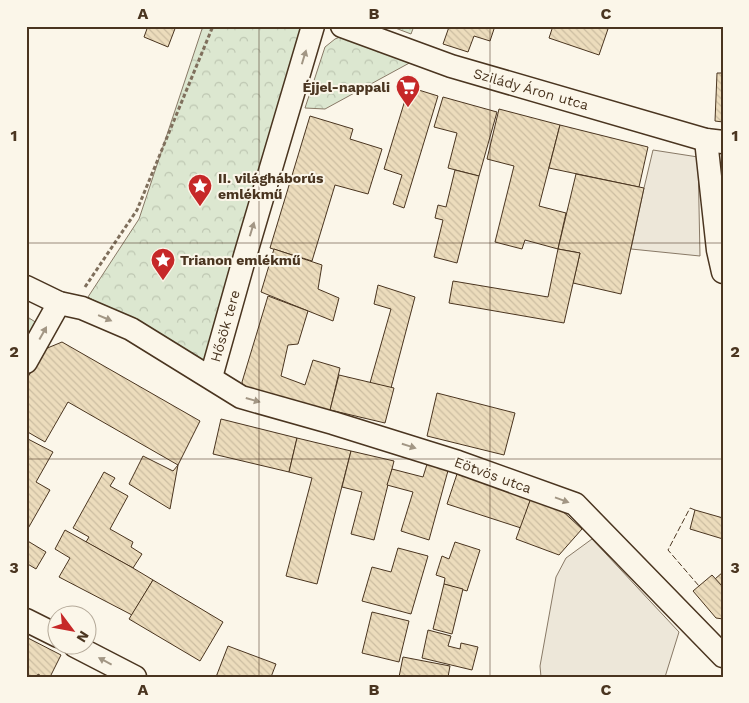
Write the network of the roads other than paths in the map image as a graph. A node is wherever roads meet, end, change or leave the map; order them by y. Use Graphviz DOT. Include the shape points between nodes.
graph roads {
  1 [pos="313,26"];
  2 [pos="342,26"];
  3 [pos="714,141"];
  4 [pos="723,272"];
  5 [pos="26,287"];
  6 [pos="59,303"];
  7 [pos="26,362"];
  8 [pos="210,377"];
  9 [pos="26,620"];
  10 [pos="48,631"];
  11 [pos="94,656"];
  12 [pos="723,656"];
  13 [pos="135,677"];
  8 -- 1 [label="street, Hősök tere, one-way"];
  2 -- 3 [label="street, Szilády Áron utca" via="451,66"];
  3 -- 4 [label="street" via="718,250"];
  5 -- 6 [label="street, Hősök tere"];
  7 -- 6 [label="street, one-way"];
  6 -- 8 [label="street, Hősök tere, one-way" via="82,308 131,329"];
  8 -- 12 [label="street, Eötvös utca, one-way" via="242,397 458,462 575,504"];
  9 -- 10 [label="street"];
  13 -- 11 [label="street, one-way"];
}
